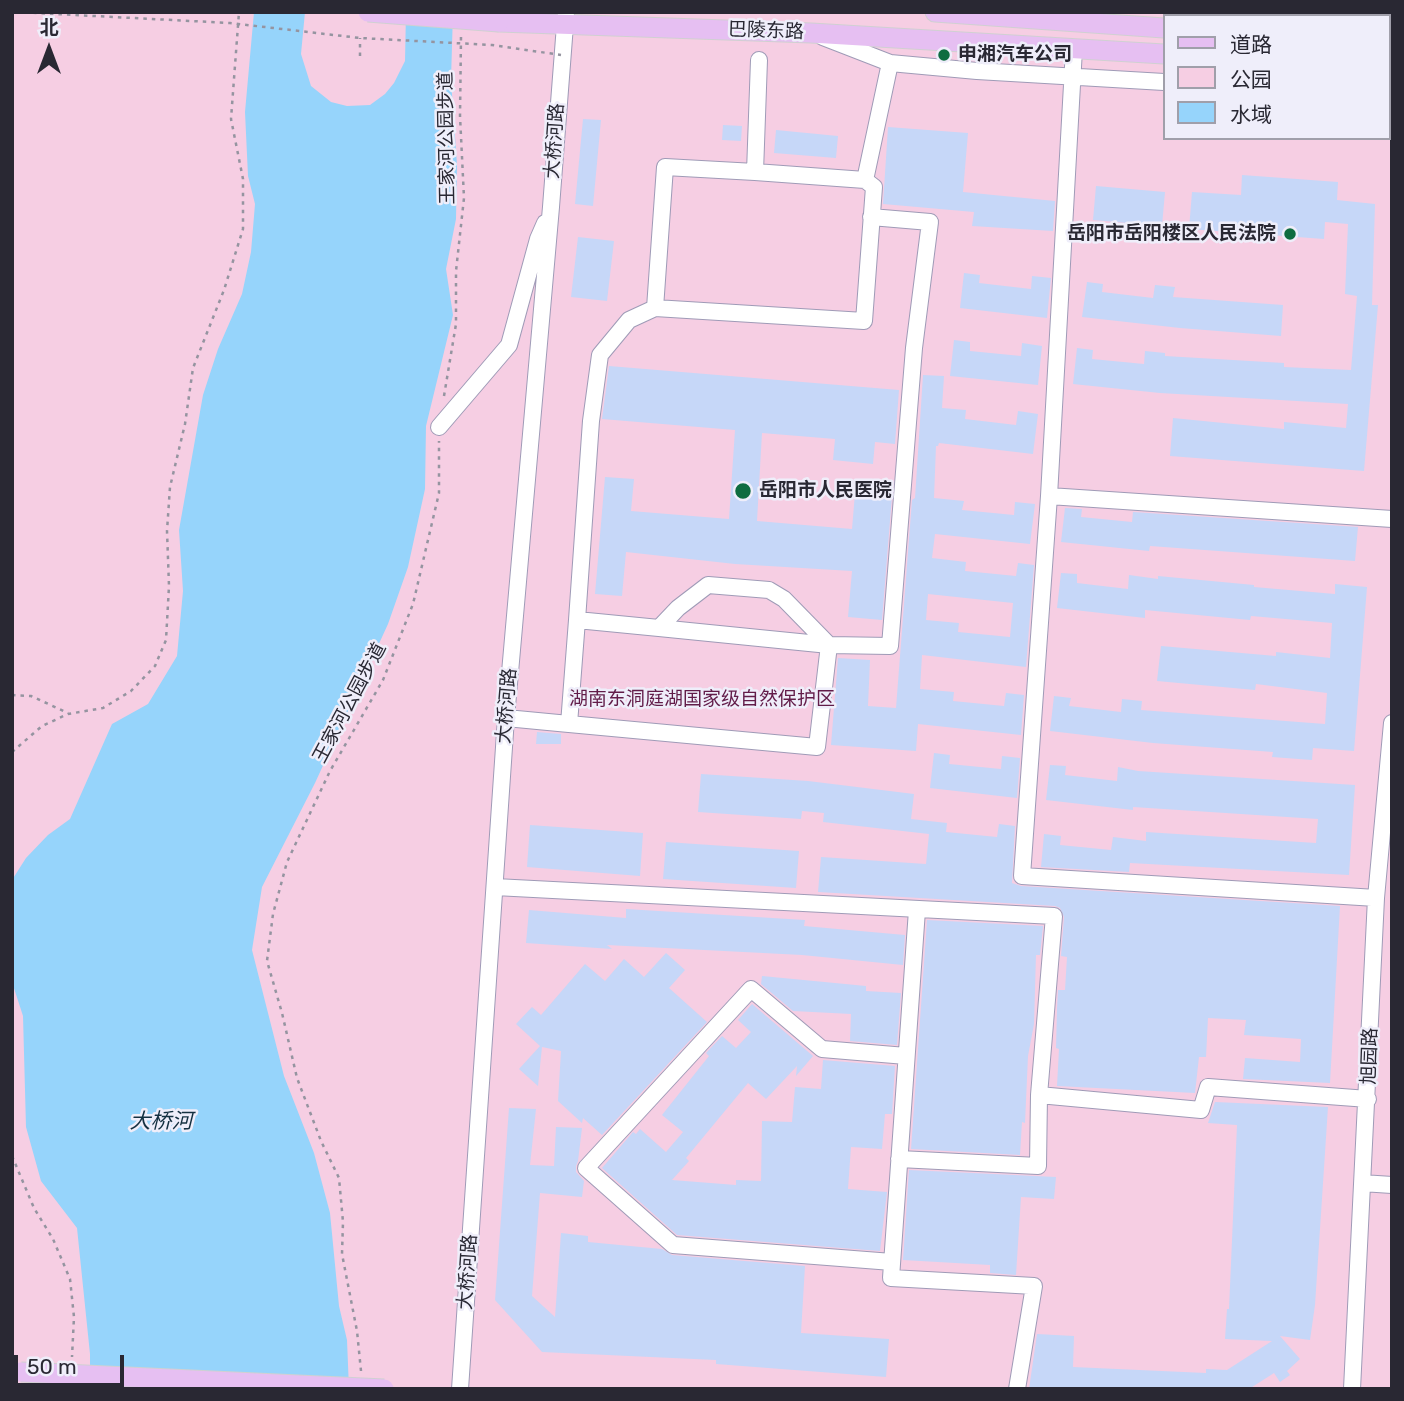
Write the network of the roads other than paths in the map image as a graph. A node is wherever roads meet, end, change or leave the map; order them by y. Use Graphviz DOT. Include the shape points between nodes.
graph roads {
  1 [pos="368,12"];
  2 [pos="935,12"];
  3 [pos="1292,12"];
  4 [pos="1316,14"];
  5 [pos="566,19"];
  6 [pos="1162,28"];
  7 [pos="811,33"];
  8 [pos="1074,49"];
  9 [pos="1162,54"];
  10 [pos="759,60"];
  11 [pos="890,63"];
  12 [pos="1074,77"];
  13 [pos="1162,82"];
  14 [pos="755,172"];
  15 [pos="865,180"];
  16 [pos="551,207"];
  17 [pos="872,216"];
  18 [pos="655,308"];
  19 [pos="439,427"];
  20 [pos="1049,496"];
  21 [pos="1392,519"];
  22 [pos="577,620"];
  23 [pos="659,628"];
  24 [pos="829,645"];
  25 [pos="506,719"];
  26 [pos="1392,723"];
  27 [pos="569,724"];
  28 [pos="495,887"];
  29 [pos="1377,898"];
  30 [pos="917,910"];
  31 [pos="906,1056"];
  32 [pos="1039,1095"];
  33 [pos="1368,1100"];
  34 [pos="899,1159"];
  35 [pos="1362,1183"];
  36 [pos="1392,1185"];
  37 [pos="892,1262"];
  38 [pos="17,1371"];
  39 [pos="384,1389"];
  40 [pos="460,1389"];
  41 [pos="1017,1389"];
  42 [pos="1352,1389"];
  1 -- 5 [label="main road, 巴陵东路, bridge" via="499,22"];
  2 -- 6 [label="main road"];
  3 -- 4 [label="street"];
  5 -- 7 [label="main road, 巴陵东路"];
  5 -- 16 [label="street, 大桥河路"];
  7 -- 8 [label="main road, 巴陵东路"];
  7 -- 11 [label="street"];
  8 -- 9 [label="main road, 巴陵东路"];
  8 -- 12 [label="street"];
  10 -- 14 [label="street"];
  11 -- 12 [label="street"];
  11 -- 15 [label="street"];
  12 -- 13 [label="street"];
  12 -- 20 [label="street"];
  14 -- 15 [label="street"];
  14 -- 18 [label="street" via="665,167"];
  15 -- 17 [label="street" via="874,187"];
  16 -- 19 [label="street" via="509,345"];
  16 -- 25 [label="street, 大桥河路"];
  17 -- 18 [label="street" via="864,321"];
  17 -- 24 [label="street" via="930,222 914,348 890,646"];
  18 -- 22 [label="street" via="629,320 600,355"];
  20 -- 21 [label="street"];
  20 -- 29 [label="street" via="1023,876"];
  22 -- 23 [label="street"];
  22 -- 27 [label="street"];
  23 -- 24 [label="street"];
  23 -- 24 [label="street" via="708,586 769,590 784,599"];
  24 -- 27 [label="street" via="817,747"];
  25 -- 27 [label="street"];
  25 -- 28 [label="street, 大桥河路"];
  26 -- 29 [label="street, 旭园路"];
  28 -- 30 [label="street"];
  28 -- 40 [label="street, 大桥河路"];
  29 -- 33 [label="street, 旭园路"];
  30 -- 31 [label="street"];
  30 -- 32 [label="street" via="1054,916"];
  31 -- 34 [label="street"];
  31 -- 37 [label="street" via="822,1049 751,989 586,1168 673,1245"];
  32 -- 33 [label="street" via="1201,1110 1208,1087"];
  32 -- 34 [label="street" via="1038,1167"];
  33 -- 35 [label="street, 旭园路"];
  34 -- 37 [label="street"];
  35 -- 36 [label="street"];
  35 -- 42 [label="street, 旭园路"];
  37 -- 41 [label="street" via="891,1278 1034,1286"];
  38 -- 39 [label="main road, bridge"];
}
